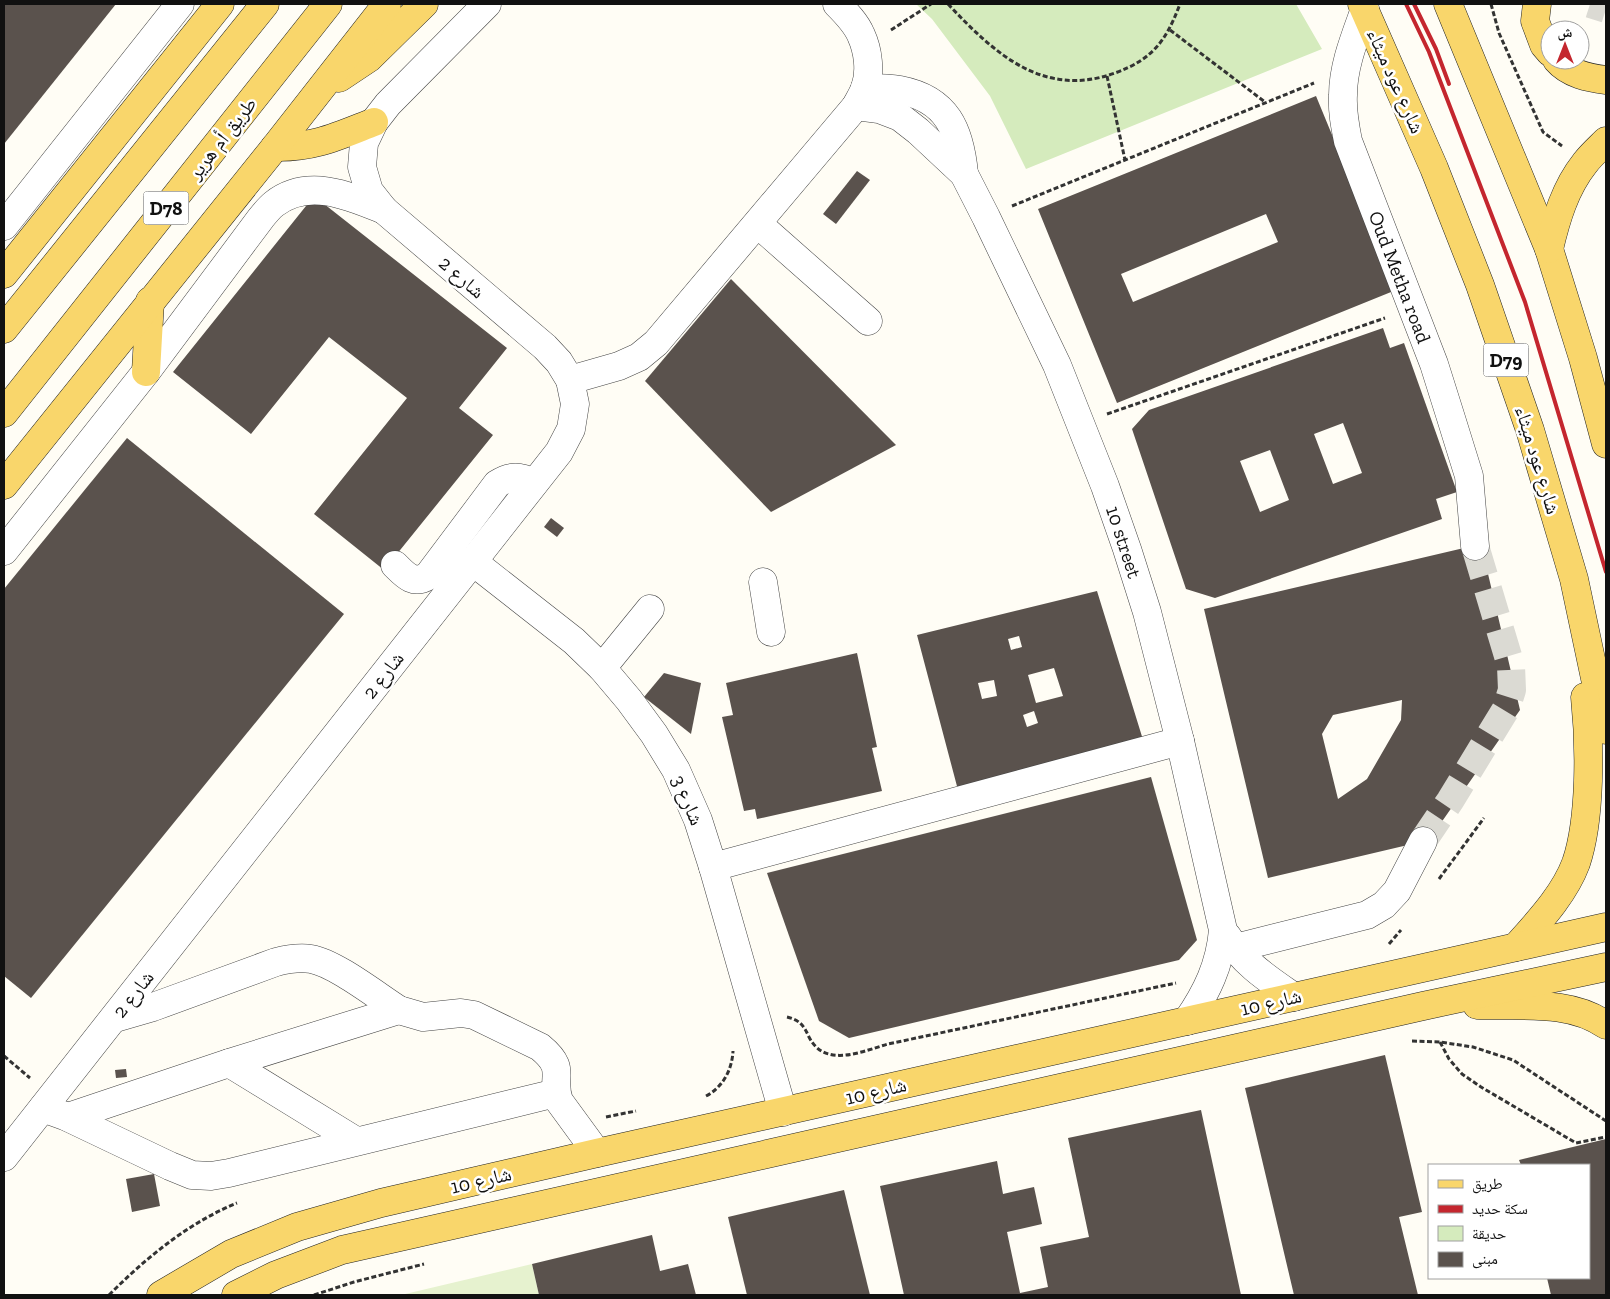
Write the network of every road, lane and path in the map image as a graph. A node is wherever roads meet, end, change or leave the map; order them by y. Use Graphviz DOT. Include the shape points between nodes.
graph roads {
  1 [pos="180,4"];
  2 [pos="220,4"];
  3 [pos="265,4"];
  4 [pos="328,4"];
  5 [pos="387,4"];
  6 [pos="424,4"];
  7 [pos="487,4"];
  8 [pos="837,4"];
  9 [pos="931,4"];
  10 [pos="948,4"];
  11 [pos="1180,4"];
  12 [pos="1448,4"];
  13 [pos="1490,4"];
  14 [pos="1537,4"];
  15 [pos="1363,7"];
  16 [pos="1170,30"];
  17 [pos="861,34"];
  18 [pos="1540,34"];
  19 [pos="1346,70"];
  20 [pos="1572,70"];
  21 [pos="1107,76"];
  22 [pos="1606,80"];
  23 [pos="322,87"];
  24 [pos="861,97"];
  25 [pos="1265,102"];
  26 [pos="374,122"];
  27 [pos="1606,141"];
  28 [pos="275,147"];
  29 [pos="1125,160"];
  30 [pos="1584,164"];
  31 [pos="384,210"];
  32 [pos="986,217"];
  33 [pos="758,224"];
  34 [pos="4,226"];
  35 [pos="1549,249"];
  36 [pos="4,274"];
  37 [pos="150,301"];
  38 [pos="1411,309"];
  39 [pos="868,322"];
  40 [pos="4,329"];
  41 [pos="146,372"];
  42 [pos="570,380"];
  43 [pos="4,413"];
  44 [pos="1082,423"];
  45 [pos="1606,444"];
  46 [pos="534,483"];
  47 [pos="4,485"];
  48 [pos="1475,546"];
  49 [pos="4,551"];
  50 [pos="472,561"];
  51 [pos="394,565"];
  52 [pos="1574,579"];
  53 [pos="763,582"];
  54 [pos="650,609"];
  55 [pos="771,632"];
  56 [pos="602,668"];
  57 [pos="1606,730"];
  58 [pos="1180,741"];
  59 [pos="1484,818"];
  60 [pos="1422,841"];
  61 [pos="713,867"];
  62 [pos="1436,883"];
  63 [pos="1407,923"];
  64 [pos="1606,927"];
  65 [pos="1229,939"];
  66 [pos="1388,944"];
  67 [pos="1516,947"];
  68 [pos="1606,966"];
  69 [pos="1214,975"];
  70 [pos="1294,997"];
  71 [pos="1422,1006"];
  72 [pos="399,1010"];
  73 [pos="115,1018"];
  74 [pos="1187,1021"];
  75 [pos="757,1022"];
  76 [pos="1606,1025"];
  77 [pos="1407,1040"];
  78 [pos="1440,1042"];
  79 [pos="229,1063"];
  80 [pos="556,1093"];
  81 [pos="699,1100"];
  82 [pos="42,1108"];
  83 [pos="639,1111"];
  84 [pos="784,1112"];
  85 [pos="68,1117"];
  86 [pos="1606,1121"];
  87 [pos="573,1122"];
  88 [pos="1606,1137"];
  89 [pos="356,1141"];
  90 [pos="597,1153"];
  91 [pos="4,1156"];
  92 [pos="240,1202"];
  93 [pos="429,1263"];
  94 [pos="108,1295"];
  95 [pos="161,1295"];
  96 [pos="236,1295"];
  97 [pos="314,1295"];
  1 -- 34 [label="street"];
  2 -- 36 [label="main road"];
  3 -- 40 [label="main road, D78"];
  4 -- 43 [label="main road, طريق أم هرير / D78"];
  5 -- 23 [label="main road"];
  6 -- 23 [label="main road" via="369,58"];
  7 -- 26 [label="street"];
  8 -- 17 [label="street"];
  9 -- 17 [label="path" via="894,29 882,34"];
  10 -- 21 [label="path" via="1001,55 1028,70 1056,80 1084,81"];
  11 -- 16 [label="path"];
  12 -- 35 [label="main road"];
  13 -- 30 [label="path" via="1499,33 1543,132"];
  14 -- 18 [label="main road" via="1535,20"];
  15 -- 19 [label="street, Oud Metha road"];
  15 -- 52 [label="main road, شارع عود ميثاء / D79" via="1434,168 1480,285 1530,430"];
  16 -- 21 [label="path" via="1154,51 1132,66"];
  16 -- 25 [label="path"];
  17 -- 24 [label="street" via="869,74"];
  19 -- 25 [label="path"];
  19 -- 38 [label="street, Oud Metha road" via="1342,93 1348,141"];
  20 -- 22 [label="main road" via="1586,77"];
  21 -- 29 [label="path"];
  23 -- 28 [label="main road"];
  24 -- 32 [label="street, 10 street" via="899,90 917,94 942,110 952,124 961,149 964,174"];
  24 -- 33 [label="street"];
  25 -- 29 [label="path"];
  26 -- 28 [label="main road" via="321,142"];
  26 -- 31 [label="street" via="364,143 362,167 369,191"];
  27 -- 30 [label="main road"];
  28 -- 37 [label="main road"];
  29 -- 32 [label="path"];
  30 -- 35 [label="main road" via="1562,204"];
  31 -- 41 [label="street" via="338,193 311,190 292,194 275,203"];
  31 -- 42 [label="street, شارع 2" via="545,347"];
  32 -- 44 [label="street, 10 street"];
  33 -- 39 [label="street"];
  33 -- 42 [label="street" via="656,343 619,366"];
  35 -- 45 [label="main road"];
  37 -- 41 [label="main road"];
  37 -- 47 [label="main road"];
  38 -- 44 [label="path"];
  38 -- 48 [label="street, Oud Metha road" via="1434,364 1469,476"];
  41 -- 49 [label="street"];
  42 -- 46 [label="street, شارع 2" via="575,404 571,429 559,452"];
  44 -- 58 [label="street, 10 street" via="1127,548 1165,676"];
  46 -- 50 [label="street, شارع 2"];
  46 -- 51 [label="street" via="514,477 497,484 424,579 409,579"];
  50 -- 56 [label="street, شارع 3" via="574,641"];
  50 -- 73 [label="street, شارع 2"];
  52 -- 57 [label="main road, شارع عود ميثاء / D79"];
  52 -- 67 [label="main road" via="1588,740 1582,838 1575,864 1564,886"];
  53 -- 55 [label="street"];
  54 -- 56 [label="street"];
  56 -- 61 [label="street, شارع 3" via="654,734 676,770 698,820"];
  58 -- 61 [label="street"];
  58 -- 65 [label="street, 10 street"];
  59 -- 62 [label="path"];
  60 -- 65 [label="street" via="1397,891 1368,915"];
  61 -- 75 [label="street, شارع 3"];
  63 -- 66 [label="path"];
  64 -- 67 [label="main road, شارع 10"];
  65 -- 69 [label="street"];
  65 -- 70 [label="street" via="1252,966"];
  67 -- 70 [label="main road, شارع 10"];
  68 -- 71 [label="main road, شارع 10"];
  69 -- 74 [label="street"];
  69 -- 75 [label="path" via="888,1044 849,1056 837,1056 821,1050 806,1028 796,1020 781,1017"];
  70 -- 74 [label="main road, شارع 10"];
  71 -- 76 [label="main road" via="1568,1008"];
  71 -- 96 [label="main road, شارع 10" via="342,1250 276,1275"];
  72 -- 73 [label="street" via="329,964 294,958"];
  72 -- 79 [label="street"];
  72 -- 80 [label="street" via="423,1017 461,1013 474,1015 540,1046 556,1064"];
  73 -- 82 [label="street, شارع 2"];
  74 -- 84 [label="main road, شارع 10"];
  75 -- 81 [label="path" via="744,1024 732,1034 733,1053 728,1073 722,1084"];
  75 -- 84 [label="street, شارع 3"];
  77 -- 78 [label="path"];
  78 -- 86 [label="path" via="1473,1046 1513,1060"];
  78 -- 88 [label="path" via="1462,1074 1576,1143"];
  79 -- 85 [label="street"];
  79 -- 89 [label="street"];
  80 -- 87 [label="street"];
  80 -- 89 [label="street"];
  82 -- 85 [label="street"];
  82 -- 91 [label="street, شارع 2"];
  83 -- 87 [label="path"];
  84 -- 90 [label="main road, شارع 10"];
  85 -- 89 [label="street" via="192,1175 229,1173"];
  87 -- 90 [label="street"];
  90 -- 95 [label="main road, شارع 10" via="381,1203 297,1227 232,1254"];
  92 -- 94 [label="path" via="164,1245"];
  93 -- 97 [label="path"];
}
